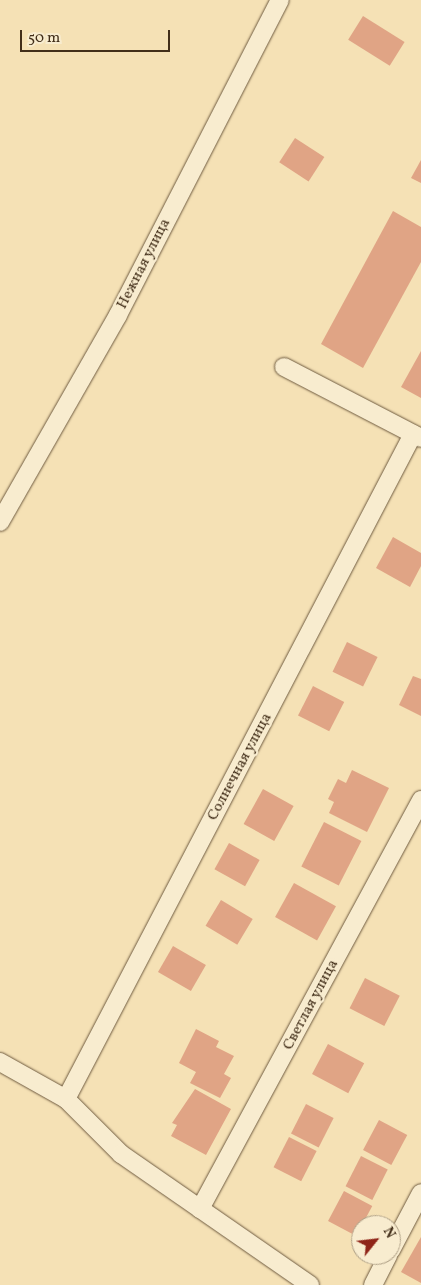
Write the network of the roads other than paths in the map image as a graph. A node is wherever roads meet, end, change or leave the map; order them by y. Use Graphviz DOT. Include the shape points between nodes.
graph roads {
  1 [pos="280,0"];
  2 [pos="284,367"];
  3 [pos="417,436"];
  4 [pos="0,522"];
  5 [pos="421,800"];
  6 [pos="0,1062"];
  7 [pos="66,1099"];
  8 [pos="421,1193"];
  9 [pos="200,1209"];
  10 [pos="401,1231"];
  11 [pos="383,1265"];
  12 [pos="310,1285"];
  13 [pos="372,1285"];
  1 -- 4 [label="street, Нежная улица" via="118,315"];
  2 -- 3 [label="street"];
  3 -- 7 [label="street, Солнечная улица"];
  5 -- 9 [label="street, Светлая улица"];
  6 -- 7 [label="street"];
  7 -- 9 [label="street" via="121,1154"];
  8 -- 10 [label="street"];
  9 -- 12 [label="street"];
  11 -- 13 [label="street"];
}
